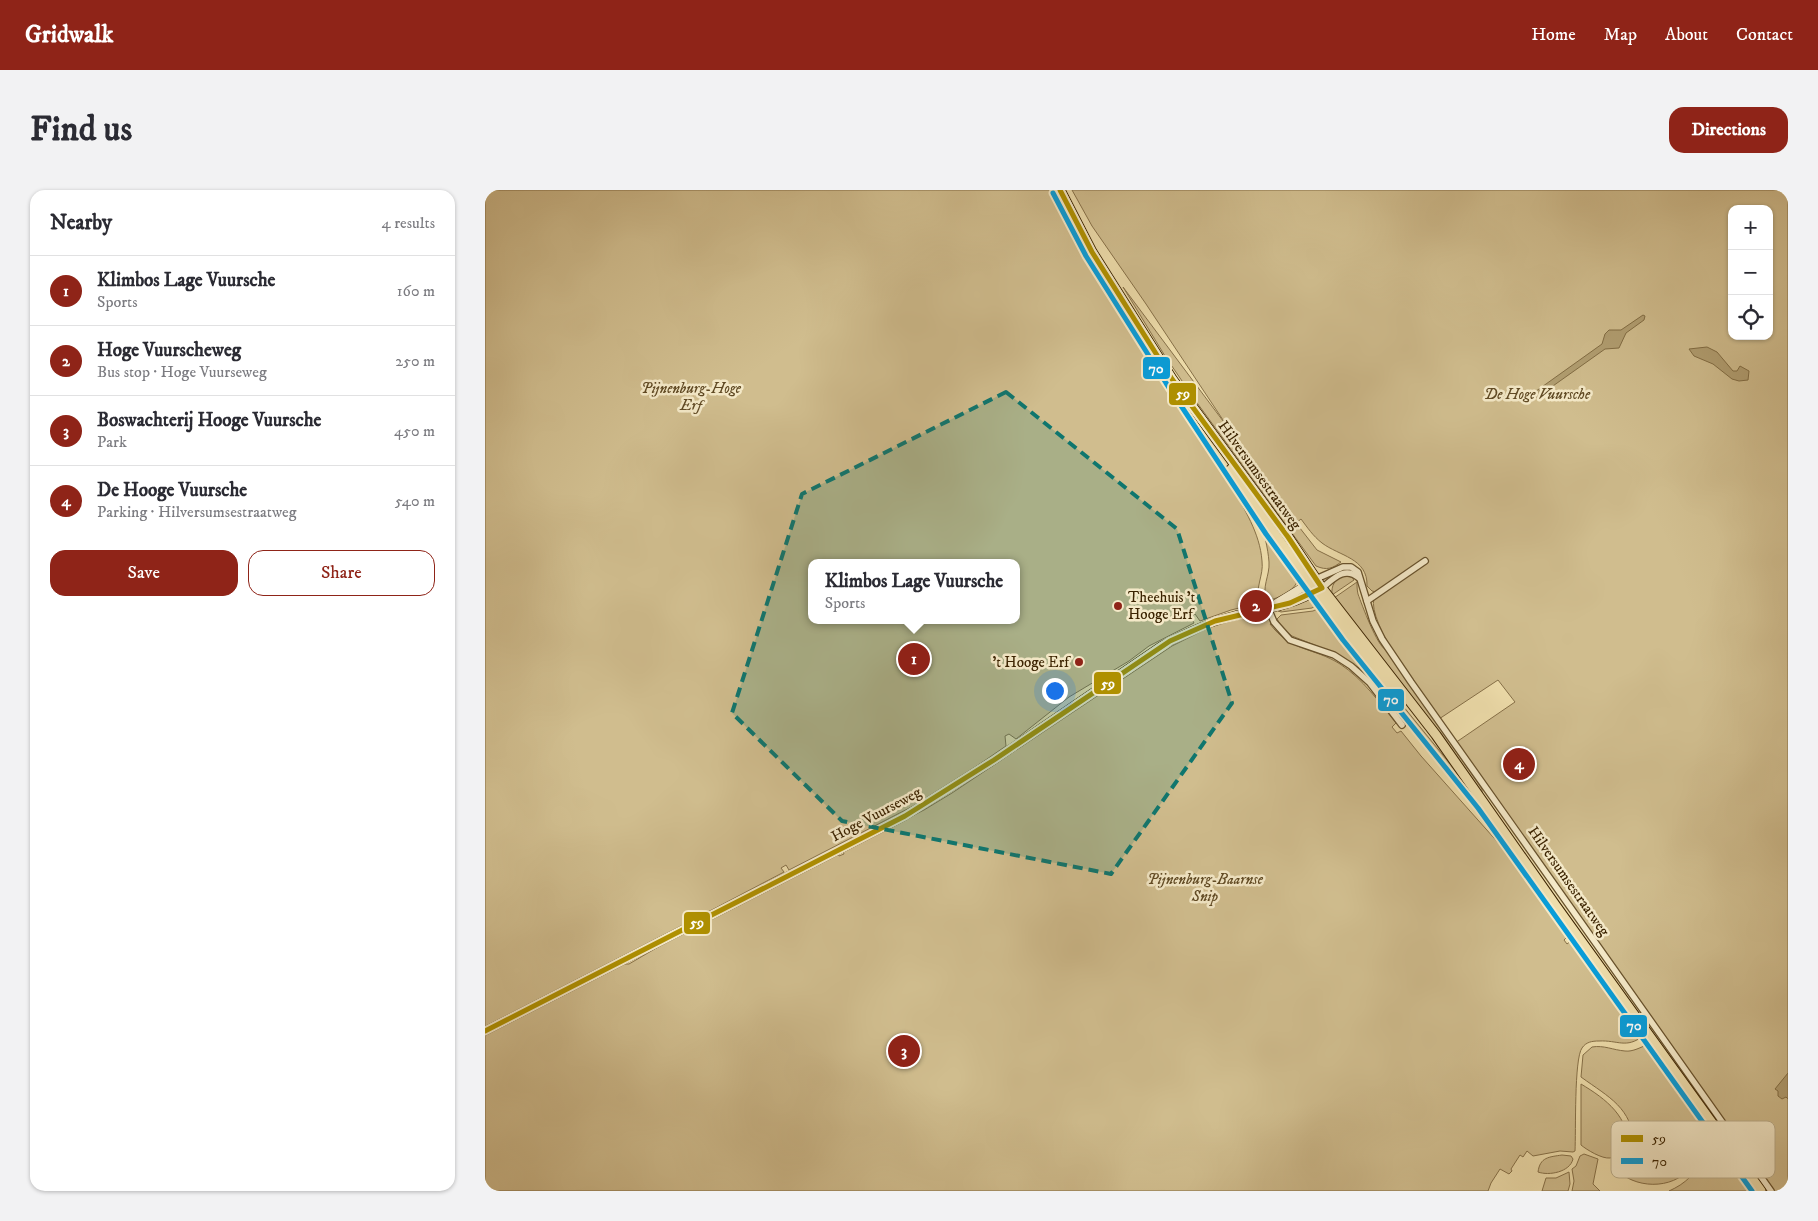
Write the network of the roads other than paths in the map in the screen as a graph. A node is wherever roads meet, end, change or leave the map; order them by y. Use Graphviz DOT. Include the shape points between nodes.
graph roads {
  1 [pos="1060,190"];
  2 [pos="1425,561"];
  3 [pos="1360,578"];
  4 [pos="1313,581"];
  5 [pos="1319,590"];
  6 [pos="1367,601"];
  7 [pos="1268,608"];
  8 [pos="1402,725"];
  9 [pos="485,1030"];
  10 [pos="1645,1038"];
  11 [pos="1702,1121"];
  12 [pos="1711,1121"];
  13 [pos="1721,1121"];
  14 [pos="1743,1178"];
  15 [pos="1752,1178"];
  16 [pos="1762,1178"];
  17 [pos="1752,1191"];
  18 [pos="1761,1191"];
  19 [pos="1771,1191"];
  1 -- 4 [label="main road, Hilversumsestraatweg" via="1093,252 1179,389 1255,506"];
  2 -- 6 [label="street"];
  3 -- 4 [label="street" via="1355,569 1347,566"];
  3 -- 5 [label="street" via="1345,572"];
  3 -- 6 [label="street, Hilversumsestraatweg"];
  4 -- 5 [label="main road, Hilversumsestraatweg"];
  4 -- 7 [label="street, Hoge Vuurseweg"];
  5 -- 7 [label="street, Hoge Vuurseweg" via="1279,607"];
  5 -- 12 [label="main road, Hilversumsestraatweg" via="1349,635 1468,781"];
  6 -- 13 [label="street, Hilversumsestraatweg" via="1382,639 1411,682"];
  7 -- 8 [label="street" via="1274,622 1290,640 1334,655 1351,666 1370,683"];
  7 -- 9 [label="street, Hoge Vuurseweg" via="1182,634 905,816"];
  10 -- 11 [label="street"];
  14 -- 17 [label="street"];
  15 -- 18 [label="main road, Hilversumsestraatweg"];
  16 -- 19 [label="street, Hilversumsestraatweg"];
}
